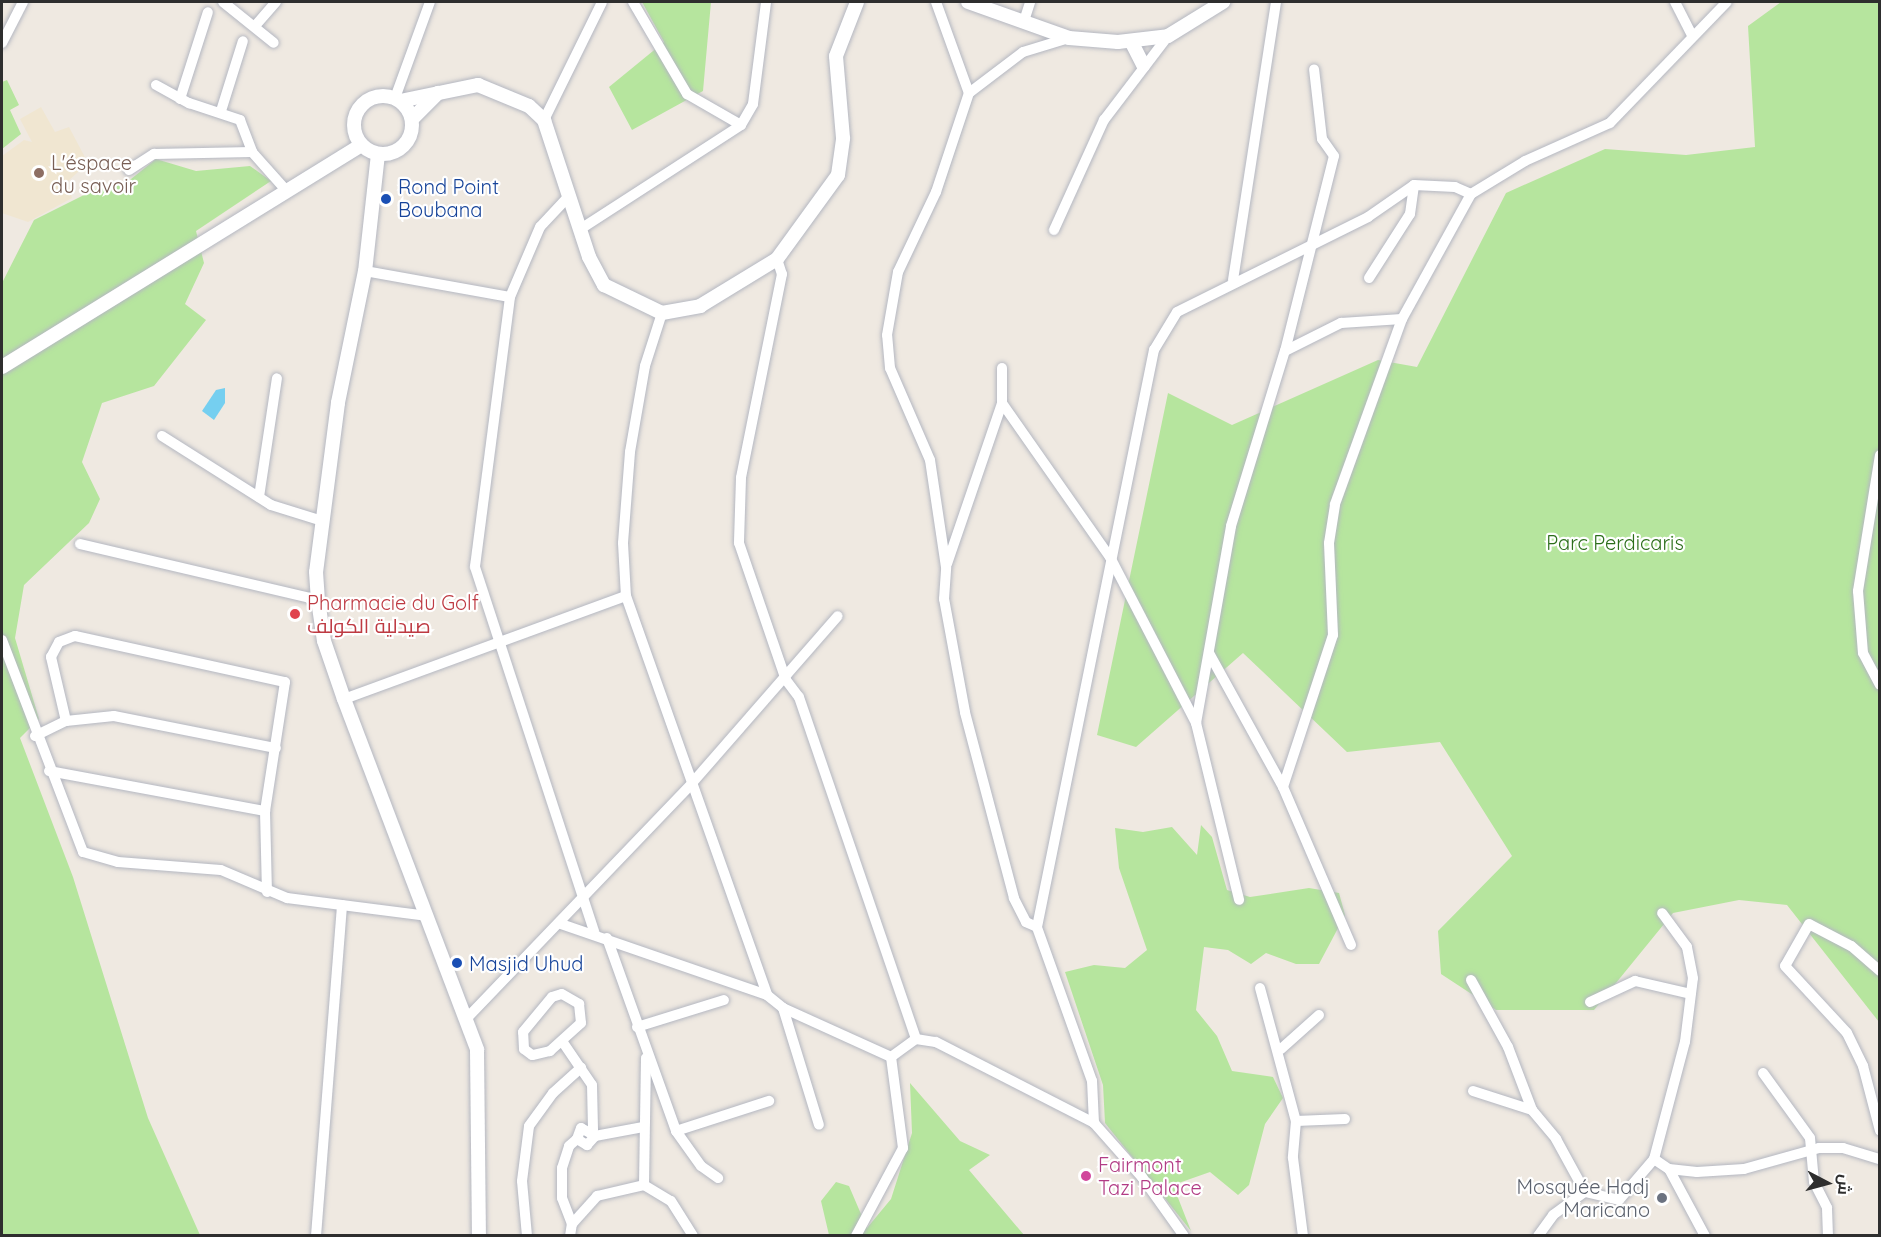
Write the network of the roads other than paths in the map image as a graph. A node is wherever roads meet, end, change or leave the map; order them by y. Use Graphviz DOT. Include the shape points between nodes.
graph roads {
  1 [pos="23,2"];
  2 [pos="223,2"];
  3 [pos="276,2"];
  4 [pos="430,2"];
  5 [pos="602,2"];
  6 [pos="633,2"];
  7 [pos="766,2"];
  8 [pos="857,2"];
  9 [pos="936,2"];
  10 [pos="969,2"];
  11 [pos="1030,2"];
  12 [pos="1223,2"];
  13 [pos="1276,2"];
  14 [pos="1675,2"];
  15 [pos="1728,2"];
  16 [pos="208,12"];
  17 [pos="1024,21"];
  18 [pos="255,26"];
  19 [pos="1168,36"];
  20 [pos="1692,36"];
  21 [pos="1069,38"];
  22 [pos="243,41"];
  23 [pos="1131,41"];
  24 [pos="2,43"];
  25 [pos="274,43"];
  26 [pos="1143,65"];
  27 [pos="1314,69"];
  28 [pos="156,85"];
  29 [pos="438,93"];
  30 [pos="969,93"];
  31 [pos="180,99"];
  32 [pos="398,99"];
  33 [pos="221,111"];
  34 [pos="412,119"];
  35 [pos="544,120"];
  36 [pos="741,125"];
  37 [pos="358,139"];
  38 [pos="252,152"];
  39 [pos="383,154"];
  40 [pos="129,170"];
  41 [pos="1414,186"];
  42 [pos="285,189"];
  43 [pos="1471,194"];
  44 [pos="569,196"];
  45 [pos="579,230"];
  46 [pos="1054,230"];
  47 [pos="1312,242"];
  48 [pos="777,259"];
  49 [pos="365,271"];
  50 [pos="1369,278"];
  51 [pos="1233,280"];
  52 [pos="510,297"];
  53 [pos="662,313"];
  54 [pos="1402,319"];
  55 [pos="1284,351"];
  56 [pos="2,367"];
  57 [pos="1002,368"];
  58 [pos="277,378"];
  59 [pos="1002,403"];
  60 [pos="162,436"];
  61 [pos="1880,454"];
  62 [pos="259,497"];
  63 [pos="322,521"];
  64 [pos="80,544"];
  65 [pos="1110,557"];
  66 [pos="946,567"];
  67 [pos="626,596"];
  68 [pos="318,600"];
  69 [pos="838,615"];
  70 [pos="2,640"];
  71 [pos="497,644"];
  72 [pos="1209,653"];
  73 [pos="786,680"];
  74 [pos="1880,685"];
  75 [pos="344,699"];
  76 [pos="66,721"];
  77 [pos="1196,723"];
  78 [pos="35,736"];
  79 [pos="276,748"];
  80 [pos="49,771"];
  81 [pos="693,782"];
  82 [pos="1283,787"];
  83 [pos="265,811"];
  84 [pos="267,892"];
  85 [pos="586,898"];
  86 [pos="1239,900"];
  87 [pos="342,905"];
  88 [pos="1662,913"];
  89 [pos="428,916"];
  90 [pos="561,924"];
  91 [pos="1037,927"];
  92 [pos="594,932"];
  93 [pos="607,938"];
  94 [pos="1351,945"];
  95 [pos="1880,971"];
  96 [pos="1471,980"];
  97 [pos="1260,988"];
  98 [pos="767,994"];
  99 [pos="1691,994"];
  100 [pos="724,1000"];
  101 [pos="1590,1002"];
  102 [pos="783,1008"];
  103 [pos="1319,1015"];
  104 [pos="468,1017"];
  105 [pos="637,1028"];
  106 [pos="916,1039"];
  107 [pos="562,1041"];
  108 [pos="1281,1049"];
  109 [pos="891,1057"];
  110 [pos="646,1058"];
  111 [pos="581,1068"];
  112 [pos="1764,1073"];
  113 [pos="1473,1091"];
  114 [pos="769,1101"];
  115 [pos="1532,1110"];
  116 [pos="1345,1119"];
  117 [pos="1296,1121"];
  118 [pos="1094,1124"];
  119 [pos="819,1125"];
  120 [pos="643,1127"];
  121 [pos="676,1131"];
  122 [pos="1880,1131"];
  123 [pos="594,1133"];
  124 [pos="1814,1149"];
  125 [pos="1654,1159"];
  126 [pos="1880,1159"];
  127 [pos="1669,1169"];
  128 [pos="718,1178"];
  129 [pos="644,1185"];
  130 [pos="1585,1192"];
  131 [pos="572,1224"];
  132 [pos="316,1236"];
  133 [pos="479,1236"];
  134 [pos="527,1236"];
  135 [pos="570,1236"];
  136 [pos="693,1236"];
  137 [pos="856,1236"];
  138 [pos="1184,1236"];
  139 [pos="1303,1236"];
  140 [pos="1538,1236"];
  141 [pos="1705,1236"];
  142 [pos="1828,1236"];
  1 -- 24 [label="street"];
  2 -- 18 [label="street"];
  3 -- 18 [label="street"];
  4 -- 32 [label="street"];
  5 -- 35 [label="street"];
  6 -- 36 [label="street" via="687,94"];
  7 -- 36 [label="street" via="753,104"];
  8 -- 48 [label="main road" via="836,56 843,138 838,175"];
  9 -- 30 [label="street"];
  10 -- 17 [label="main road"];
  11 -- 17 [label="street"];
  12 -- 19 [label="main road"];
  13 -- 51 [label="street"];
  14 -- 20 [label="street"];
  15 -- 20 [label="street"];
  16 -- 31 [label="street"];
  17 -- 21 [label="main road"];
  18 -- 25 [label="street"];
  19 -- 23 [label="main road"];
  19 -- 26 [label="street"];
  20 -- 43 [label="street" via="1610,123 1525,161"];
  21 -- 23 [label="main road"];
  21 -- 30 [label="street" via="1023,52"];
  22 -- 33 [label="street"];
  23 -- 26 [label="main road"];
  26 -- 46 [label="street" via="1104,120"];
  27 -- 47 [label="street" via="1322,139 1334,156"];
  28 -- 31 [label="street"];
  29 -- 32 [label="main road"];
  29 -- 34 [label="main road"];
  29 -- 35 [label="main road" via="460,86 503,91"];
  30 -- 66 [label="street" via="936,192 898,272 887,335 890,368 926,440"];
  31 -- 33 [label="street"];
  32 -- 34 [label="main road"];
  32 -- 37 [label="main road" via="366,100 354,116"];
  33 -- 38 [label="street" via="240,120"];
  34 -- 39 [label="main road" via="405,145"];
  35 -- 44 [label="main road"];
  36 -- 45 [label="street"];
  37 -- 39 [label="main road"];
  37 -- 42 [label="main road"];
  38 -- 40 [label="street" via="147,155"];
  38 -- 42 [label="street"];
  39 -- 49 [label="main road"];
  41 -- 43 [label="street" via="1455,187"];
  41 -- 47 [label="street" via="1368,217"];
  41 -- 50 [label="street" via="1410,214"];
  42 -- 56 [label="main road"];
  43 -- 54 [label="street"];
  44 -- 45 [label="main road"];
  44 -- 52 [label="street" via="540,227"];
  45 -- 53 [label="main road" via="604,285"];
  47 -- 51 [label="street"];
  47 -- 55 [label="street"];
  48 -- 53 [label="main road" via="700,306"];
  48 -- 73 [label="street" via="782,274 741,478 738,530 747,576"];
  49 -- 52 [label="street"];
  49 -- 63 [label="main road" via="338,402"];
  51 -- 65 [label="street" via="1177,312 1154,350"];
  52 -- 71 [label="street" via="475,543 479,588"];
  53 -- 67 [label="street" via="645,366 630,452 622,543"];
  54 -- 55 [label="street" via="1341,323"];
  54 -- 82 [label="street" via="1335,504 1329,543 1333,634"];
  55 -- 72 [label="street" via="1232,526"];
  57 -- 59 [label="street"];
  58 -- 62 [label="street"];
  59 -- 65 [label="street"];
  59 -- 66 [label="street"];
  60 -- 62 [label="street"];
  61 -- 74 [label="street" via="1858,591 1863,653"];
  62 -- 63 [label="street"];
  63 -- 68 [label="main road"];
  64 -- 68 [label="street"];
  65 -- 77 [label="street"];
  65 -- 91 [label="street"];
  66 -- 91 [label="street" via="944,598 964,712 1014,898 1026,922"];
  67 -- 71 [label="street"];
  67 -- 81 [label="street"];
  68 -- 75 [label="main road" via="324,641"];
  69 -- 73 [label="street"];
  70 -- 78 [label="street"];
  71 -- 75 [label="street"];
  71 -- 85 [label="street"];
  72 -- 77 [label="street"];
  72 -- 82 [label="street"];
  73 -- 81 [label="street"];
  73 -- 106 [label="street" via="799,697"];
  75 -- 89 [label="main road"];
  76 -- 78 [label="street"];
  76 -- 79 [label="street" via="114,716"];
  76 -- 79 [label="street" via="51,657 59,642 75,636 285,682"];
  77 -- 86 [label="street"];
  78 -- 80 [label="street"];
  79 -- 83 [label="street"];
  80 -- 83 [label="street"];
  80 -- 84 [label="street" via="76,842 91,857 221,870 249,878"];
  81 -- 85 [label="street"];
  81 -- 98 [label="street"];
  82 -- 94 [label="street"];
  83 -- 84 [label="street"];
  84 -- 87 [label="street"];
  85 -- 90 [label="street"];
  85 -- 92 [label="street"];
  87 -- 89 [label="street"];
  87 -- 132 [label="street"];
  88 -- 99 [label="street" via="1687,947"];
  89 -- 104 [label="main road"];
  90 -- 92 [label="street"];
  90 -- 104 [label="street"];
  91 -- 118 [label="street" via="1090,1071"];
  92 -- 93 [label="street"];
  93 -- 98 [label="street"];
  93 -- 105 [label="street"];
  95 -- 122 [label="street" via="1851,946 1809,924 1785,966 1851,1040"];
  96 -- 115 [label="street" via="1508,1047"];
  97 -- 108 [label="street"];
  98 -- 102 [label="street"];
  99 -- 101 [label="street" via="1635,981"];
  99 -- 125 [label="street" via="1681,1057"];
  100 -- 105 [label="street"];
  102 -- 109 [label="street"];
  102 -- 119 [label="street"];
  103 -- 108 [label="street"];
  104 -- 133 [label="main road" via="479,1079"];
  105 -- 110 [label="street"];
  106 -- 109 [label="street"];
  106 -- 118 [label="street" via="936,1042"];
  107 -- 107 [label="street" via="581,1023 583,1011 574,998 562,994 552,997 521,1037 524,1049 538,1056"];
  107 -- 111 [label="street"];
  108 -- 117 [label="street"];
  109 -- 137 [label="street" via="903,1148"];
  110 -- 120 [label="street"];
  110 -- 121 [label="street"];
  111 -- 123 [label="street" via="596,1100"];
  111 -- 134 [label="street" via="553,1093 529,1126 522,1180"];
  112 -- 124 [label="street" via="1802,1121"];
  113 -- 115 [label="street"];
  114 -- 121 [label="street"];
  115 -- 130 [label="street" via="1556,1139"];
  116 -- 117 [label="street"];
  117 -- 139 [label="street" via="1293,1158"];
  118 -- 138 [label="street" via="1142,1177"];
  120 -- 123 [label="street"];
  120 -- 129 [label="street"];
  121 -- 128 [label="street" via="701,1166"];
  123 -- 131 [label="street" via="581,1128 561,1168 562,1198"];
  124 -- 126 [label="street" via="1843,1148"];
  124 -- 127 [label="street" via="1744,1169"];
  124 -- 142 [label="street" via="1814,1182 1827,1208"];
  125 -- 127 [label="street"];
  125 -- 130 [label="street" via="1619,1200"];
  127 -- 141 [label="street"];
  129 -- 131 [label="street" via="597,1196"];
  129 -- 136 [label="street" via="671,1201"];
  130 -- 140 [label="street" via="1553,1215"];
  131 -- 135 [label="street"];
}
